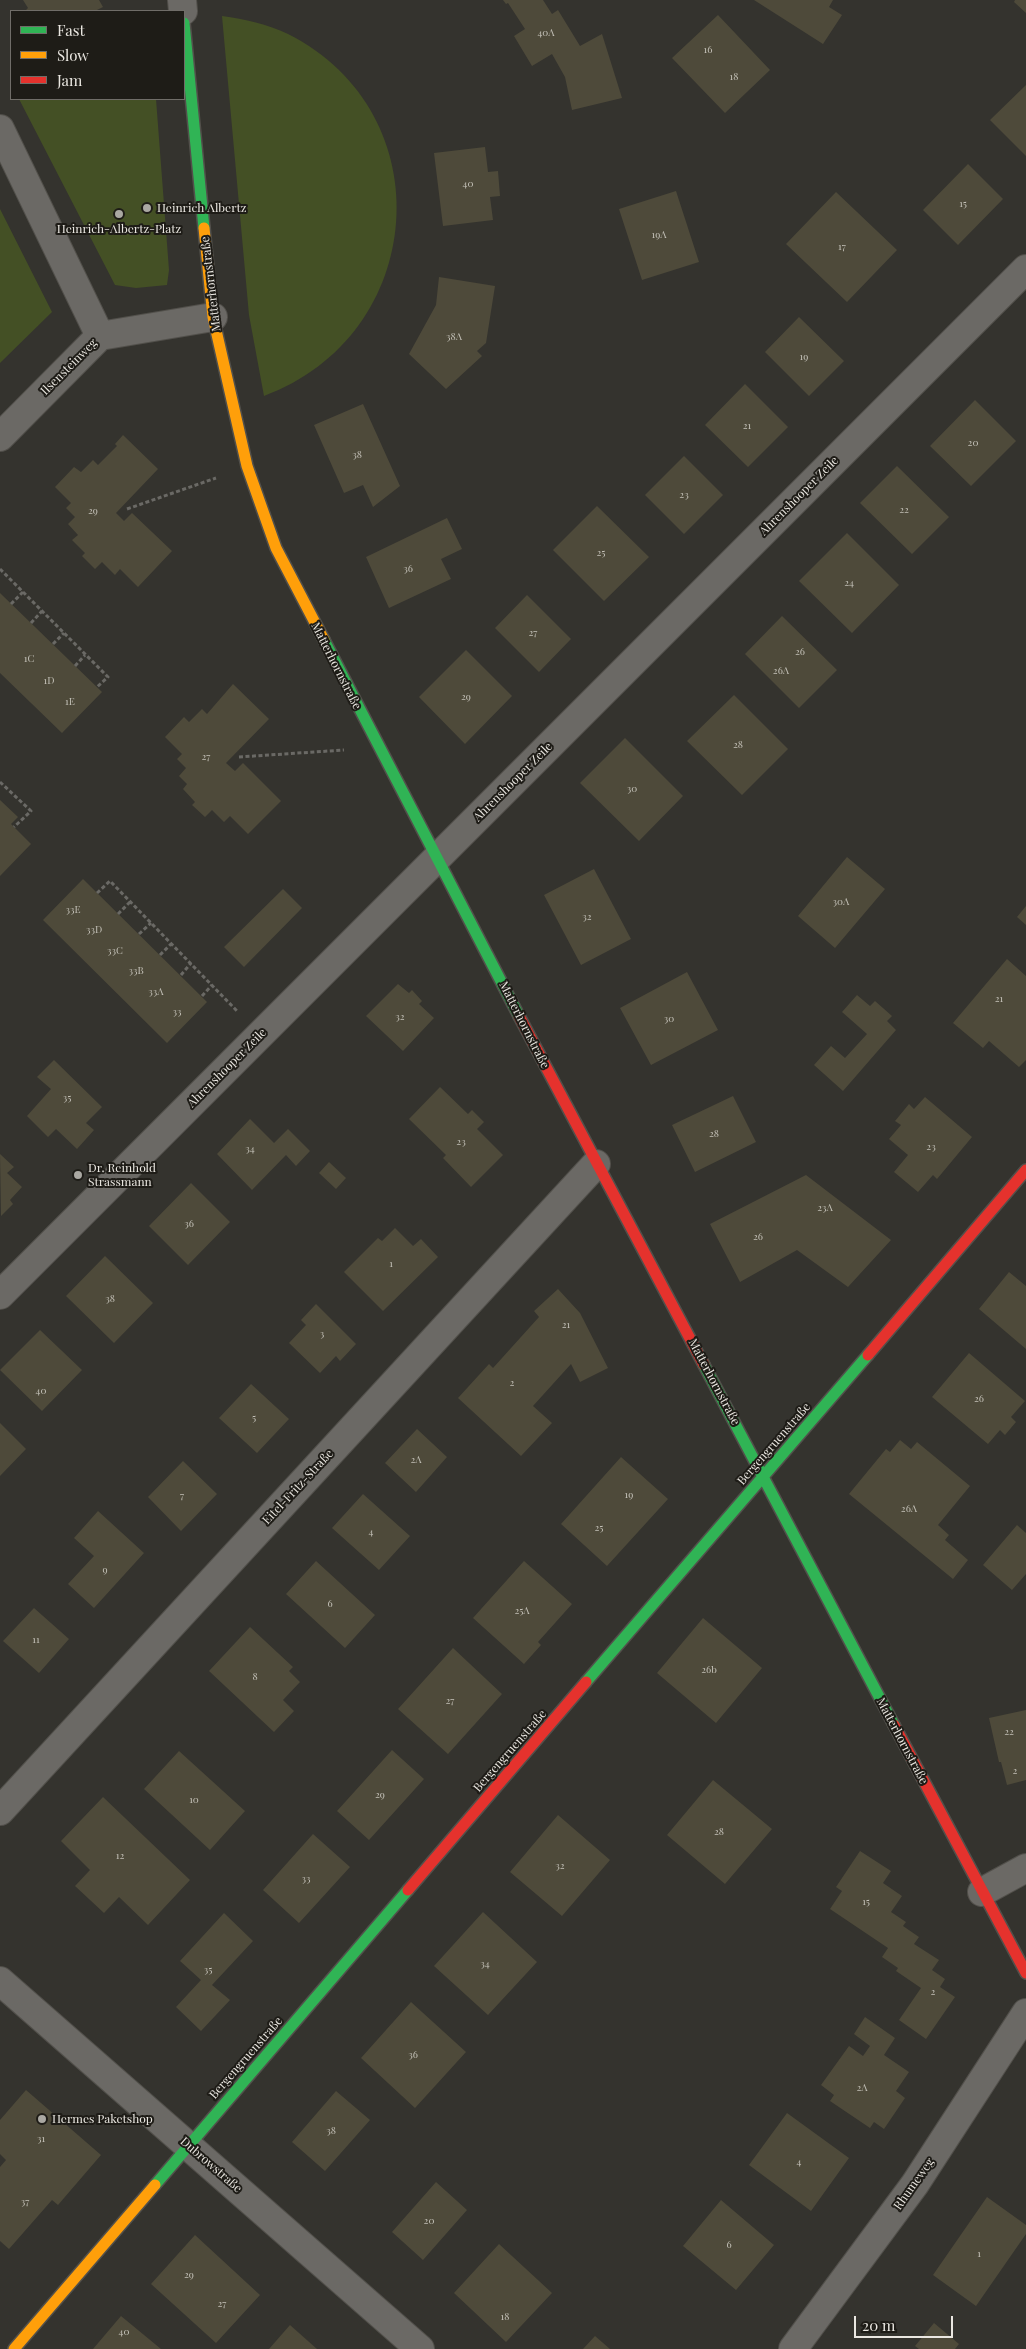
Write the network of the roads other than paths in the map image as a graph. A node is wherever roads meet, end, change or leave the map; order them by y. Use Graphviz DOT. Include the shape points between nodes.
graph roads {
  1 [pos="185,32"];
  2 [pos="0,129"];
  3 [pos="1026,269"];
  4 [pos="213,317"];
  5 [pos="100,336"];
  6 [pos="0,437"];
  7 [pos="438,858"];
  8 [pos="596,1164"];
  9 [pos="1026,1170"];
  10 [pos="0,1295"];
  11 [pos="764,1477"];
  12 [pos="0,1811"];
  13 [pos="1026,1868"];
  14 [pos="982,1892"];
  15 [pos="1026,1973"];
  16 [pos="0,1981"];
  17 [pos="1026,2013"];
  18 [pos="189,2146"];
  19 [pos="14,2349"];
  20 [pos="420,2349"];
  21 [pos="793,2349"];
  1 -- 4 [label="street, Matterhornstraße"];
  2 -- 5 [label="street"];
  3 -- 7 [label="street, Ahrenshooper Zeile"];
  4 -- 5 [label="street, Ilsensteinweg"];
  4 -- 7 [label="street, Matterhornstraße" via="247,466 276,548"];
  5 -- 6 [label="street, Ilsensteinweg"];
  7 -- 8 [label="street, Matterhornstraße"];
  7 -- 10 [label="street, Ahrenshooper Zeile"];
  8 -- 11 [label="street, Matterhornstraße"];
  8 -- 12 [label="street, Eitel-Fritz-Straße"];
  9 -- 11 [label="street, Bergengruenstraße"];
  11 -- 14 [label="street, Matterhornstraße"];
  11 -- 18 [label="street, Bergengruenstraße"];
  13 -- 14 [label="street"];
  14 -- 15 [label="street, Matterhornstraße"];
  16 -- 18 [label="street, Dubrowstraße"];
  17 -- 21 [label="street, Rhumeweg" via="915,2184"];
  18 -- 19 [label="street, Bergengruenstraße"];
  18 -- 20 [label="street, Dubrowstraße"];
}
